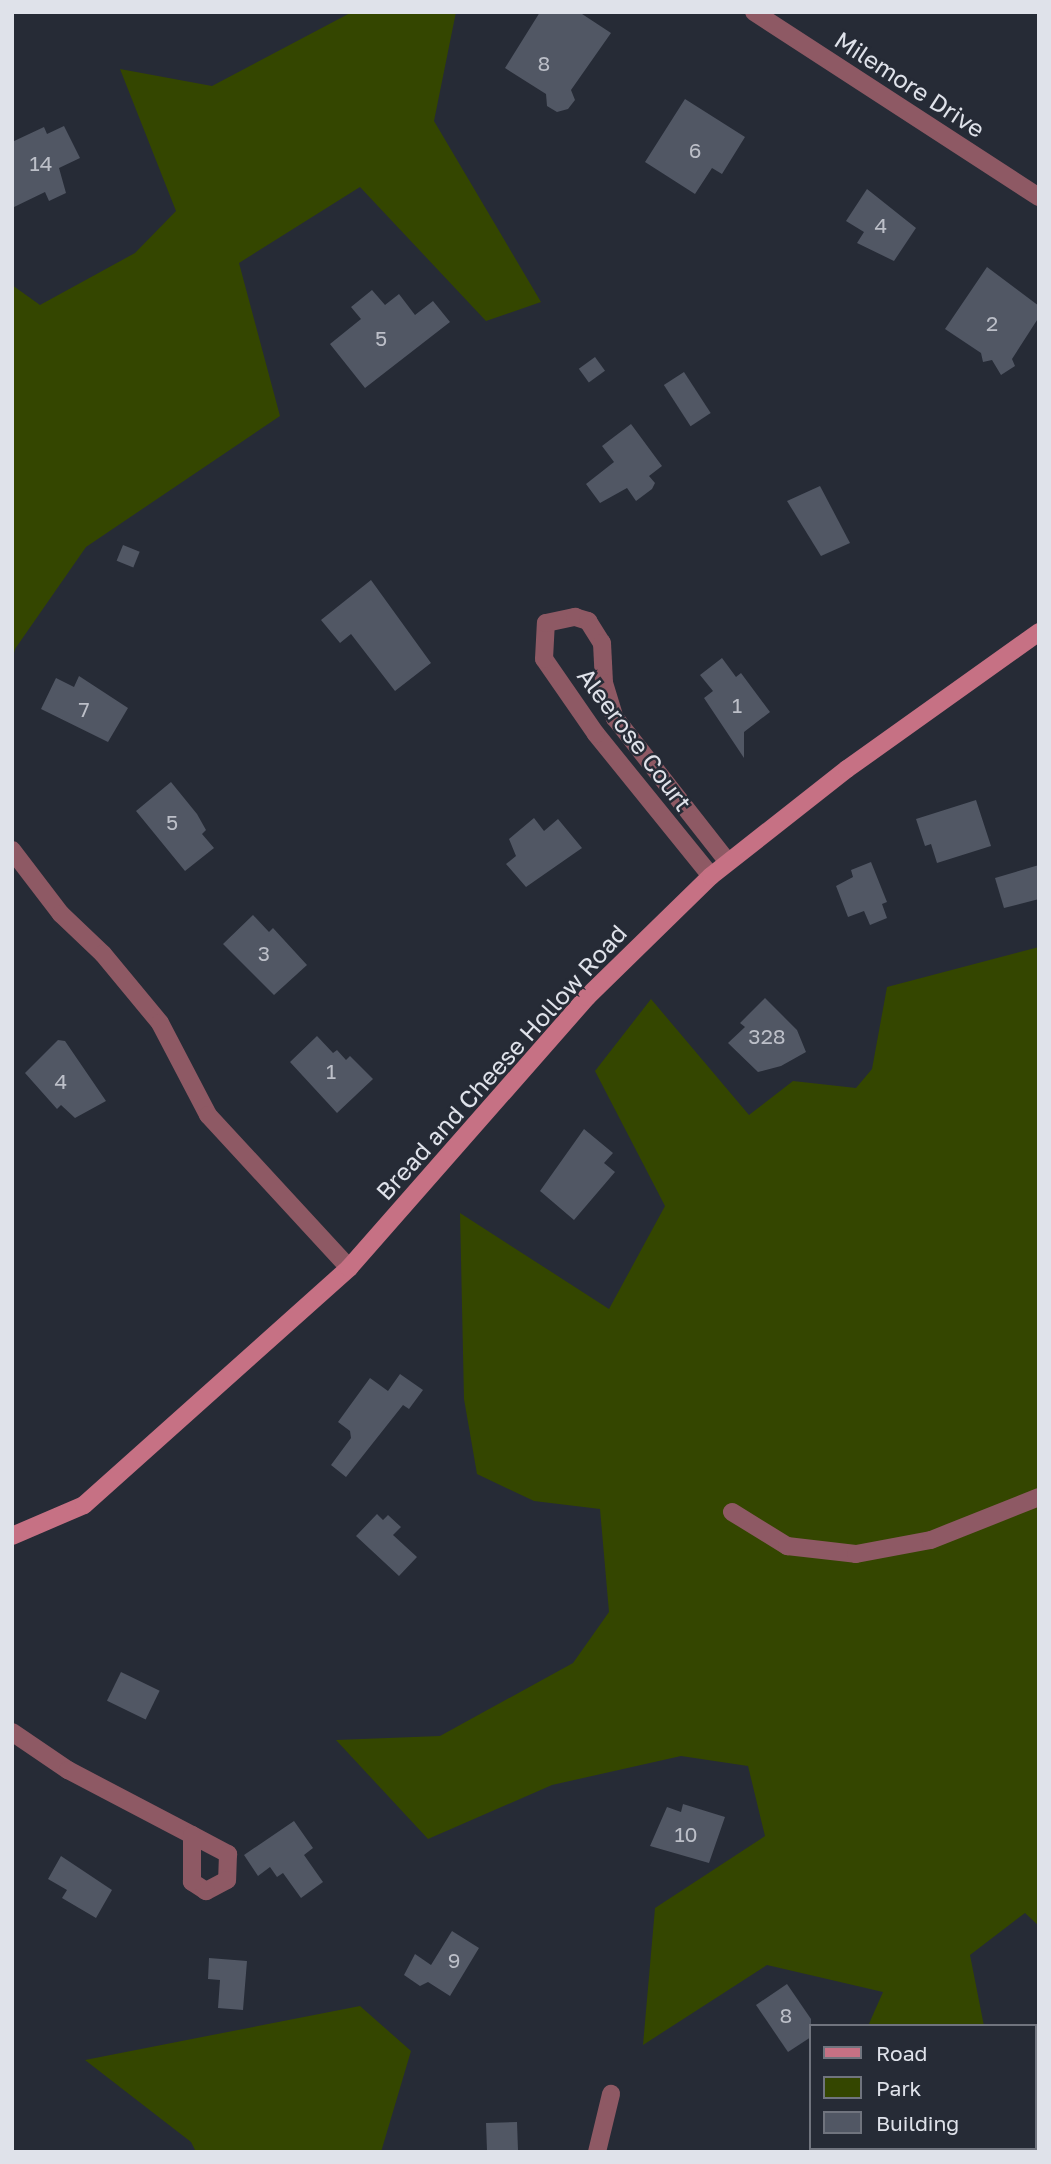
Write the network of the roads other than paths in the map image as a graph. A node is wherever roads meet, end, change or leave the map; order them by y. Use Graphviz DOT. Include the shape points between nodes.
graph roads {
  1 [pos="754,12"];
  2 [pos="1039,197"];
  3 [pos="1039,632"];
  4 [pos="12,850"];
  5 [pos="728,862"];
  6 [pos="711,876"];
  7 [pos="349,1268"];
  8 [pos="1039,1497"];
  9 [pos="732,1512"];
  10 [pos="12,1536"];
  11 [pos="12,1732"];
  12 [pos="192,1835"];
  13 [pos="611,2094"];
  14 [pos="597,2152"];
  1 -- 2 [label="street, Milemore Drive"];
  3 -- 5 [label="main road, Bread and Cheese Hollow Road" via="847,769"];
  4 -- 7 [label="street" via="61,914 103,954 160,1023 208,1115"];
  5 -- 6 [label="main road, Bread and Cheese Hollow Road"];
  5 -- 6 [label="street, Aleerose Court" via="615,718 604,682 602,643 588,621 575,617 546,623 544,659 596,734"];
  6 -- 7 [label="main road, Bread and Cheese Hollow Road" via="587,997"];
  7 -- 10 [label="main road, Bread and Cheese Hollow Road" via="84,1505"];
  8 -- 9 [label="street" via="931,1540 856,1554 787,1546"];
  11 -- 12 [label="street" via="68,1770"];
  13 -- 14 [label="street"];
}
